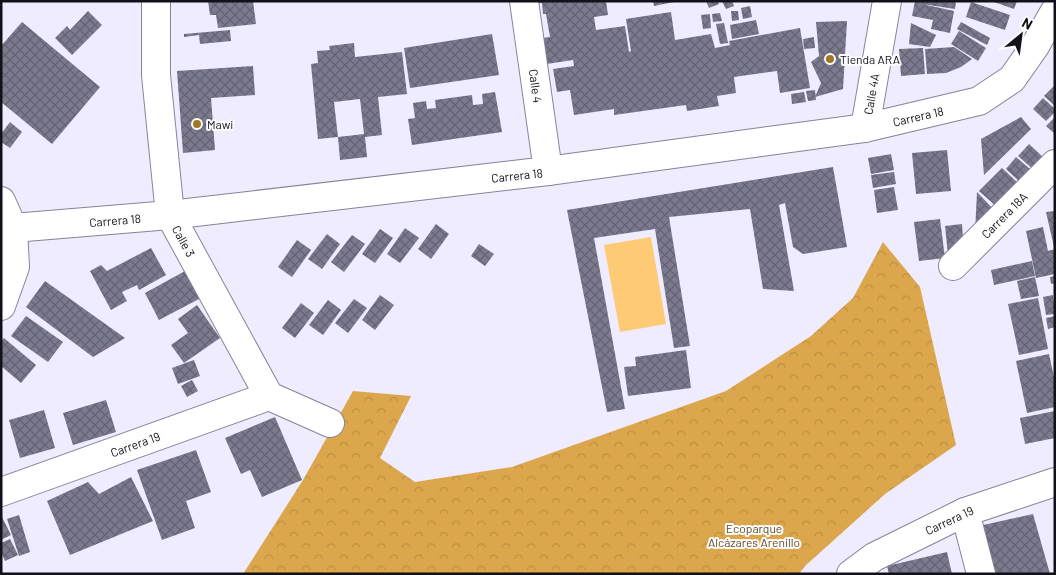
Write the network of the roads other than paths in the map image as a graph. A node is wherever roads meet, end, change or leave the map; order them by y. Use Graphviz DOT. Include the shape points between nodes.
graph roads {
  1 [pos="156,1"];
  2 [pos="524,1"];
  3 [pos="887,1"];
  4 [pos="1055,10"];
  5 [pos="865,128"];
  6 [pos="1055,164"];
  7 [pos="548,171"];
  8 [pos="1,201"];
  9 [pos="170,215"];
  10 [pos="13,228"];
  11 [pos="953,266"];
  12 [pos="1,306"];
  13 [pos="269,396"];
  14 [pos="330,423"];
  15 [pos="1055,482"];
  16 [pos="1,492"];
  17 [pos="965,512"];
  18 [pos="876,565"];
  19 [pos="851,574"];
  20 [pos="981,574"];
  1 -- 9 [label="street, Calle 3" via="156,75"];
  2 -- 7 [label="street, Calle 4"];
  3 -- 5 [label="street, Calle 4A"];
  4 -- 5 [label="street, Carrera 18" via="1012,79 979,101"];
  5 -- 7 [label="street, Carrera 18"];
  6 -- 11 [label="street, Carrera 18A"];
  7 -- 9 [label="street, Carrera 18"];
  8 -- 10 [label="street"];
  9 -- 10 [label="street, Carrera 18"];
  9 -- 13 [label="street, Calle 3"];
  10 -- 12 [label="street" via="15,267"];
  13 -- 14 [label="street"];
  13 -- 16 [label="street, Carrera 19"];
  15 -- 17 [label="street, Carrera 19"];
  17 -- 18 [label="street, Carrera 19"];
  17 -- 20 [label="street"];
  18 -- 19 [label="street, Carrera 19"];
}
